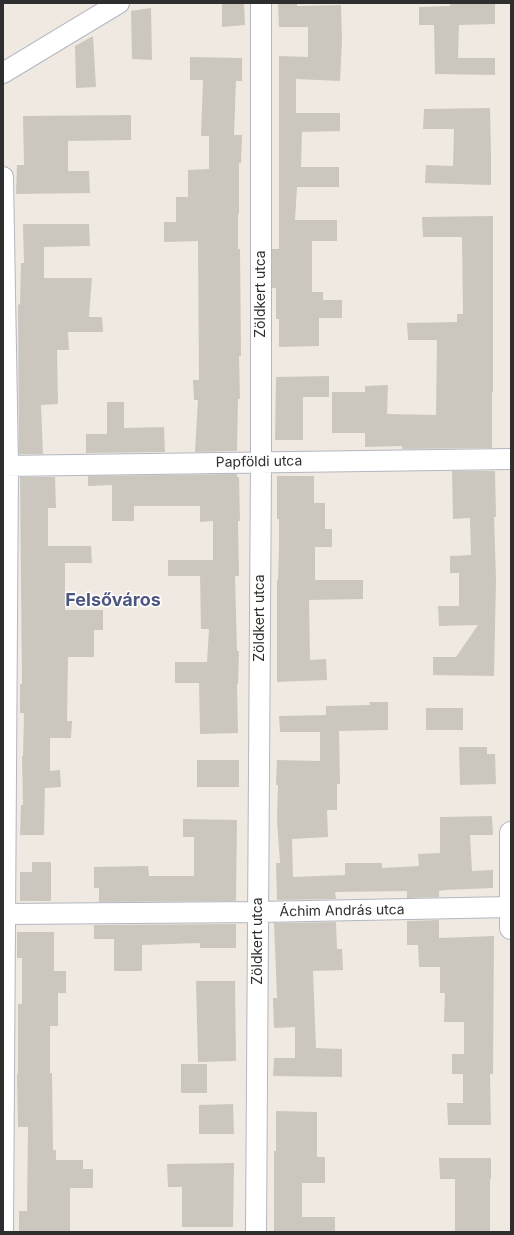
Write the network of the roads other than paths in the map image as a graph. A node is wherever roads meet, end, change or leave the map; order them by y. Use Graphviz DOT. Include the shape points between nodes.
graph roads {
  1 [pos="119,3"];
  2 [pos="261,3"];
  3 [pos="3,73"];
  4 [pos="3,177"];
  5 [pos="511,459"];
  6 [pos="261,462"];
  7 [pos="5,466"];
  8 [pos="5,693"];
  9 [pos="511,833"];
  10 [pos="258,912"];
  11 [pos="5,914"];
  12 [pos="511,914"];
  13 [pos="3,1229"];
  14 [pos="256,1232"];
  1 -- 3 [label="street"];
  2 -- 6 [label="street, Zöldkert utca"];
  4 -- 7 [label="street"];
  5 -- 6 [label="street, Papföldi utca"];
  6 -- 7 [label="street, Papföldi utca"];
  6 -- 10 [label="street, Zöldkert utca"];
  7 -- 8 [label="street"];
  8 -- 11 [label="street"];
  9 -- 12 [label="street"];
  10 -- 11 [label="street, Áchim András utca"];
  10 -- 12 [label="street, Áchim András utca"];
  10 -- 14 [label="street, Zöldkert utca"];
  11 -- 13 [label="street"];
}
